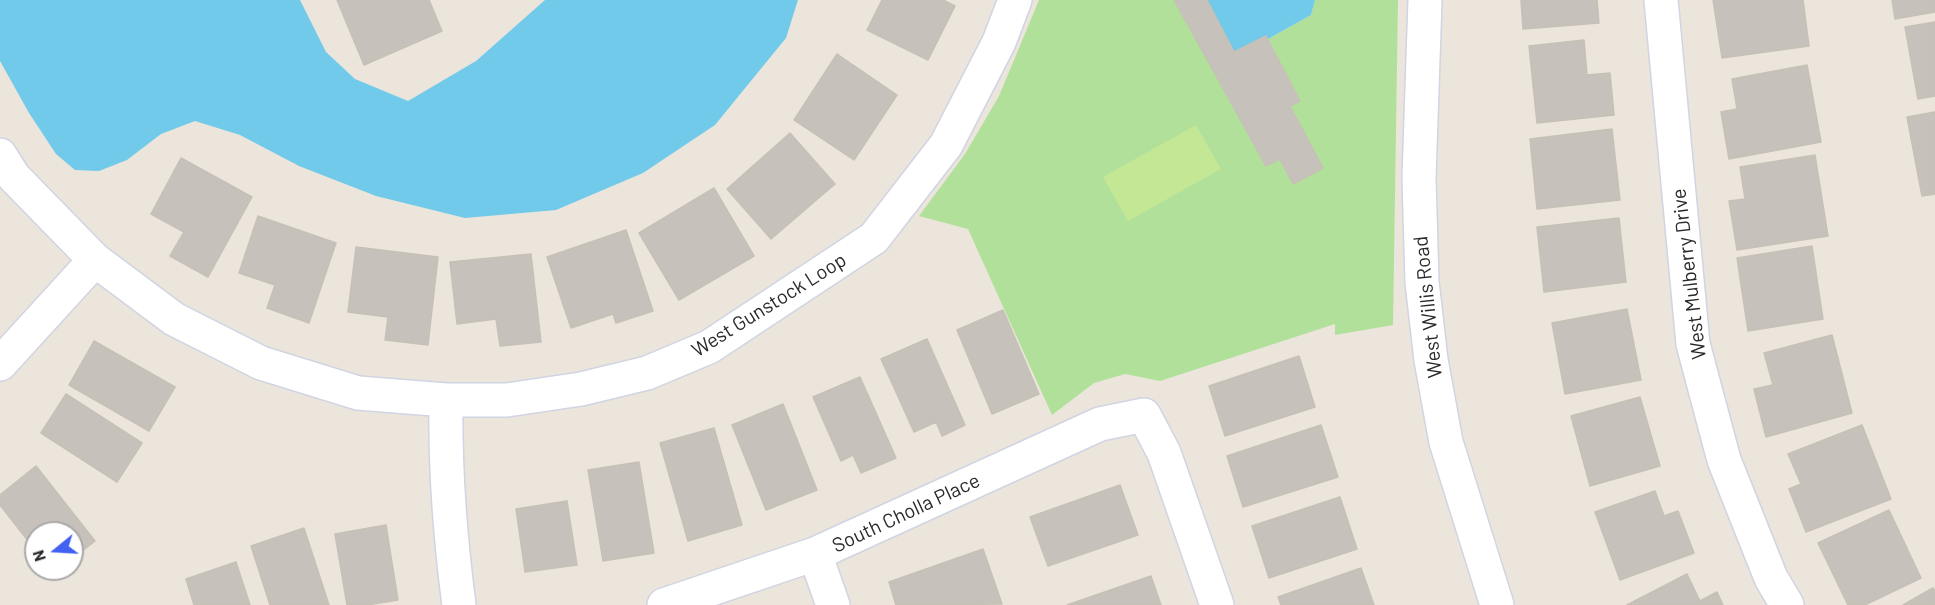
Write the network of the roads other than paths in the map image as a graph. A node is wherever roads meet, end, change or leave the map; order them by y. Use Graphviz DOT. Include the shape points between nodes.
graph roads {
  1 [pos="1016,0"];
  2 [pos="1425,0"];
  3 [pos="1661,0"];
  4 [pos="0,155"];
  5 [pos="95,260"];
  6 [pos="0,364"];
  7 [pos="446,400"];
  8 [pos="815,554"];
  9 [pos="459,605"];
  10 [pos="664,605"];
  11 [pos="833,605"];
  12 [pos="1217,605"];
  13 [pos="1497,605"];
  14 [pos="1787,605"];
  1 -- 7 [label="street, West Gunstock Loop" via="946,145 874,238 709,347 647,374 507,400"];
  2 -- 13 [label="street, West Willis Road" via="1419,177 1422,282 1431,360 1446,442"];
  3 -- 14 [label="street, West Mulberry Drive" via="1693,344 1724,460 1770,578"];
  4 -- 5 [label="street, West Gunstock Loop" via="14,177"];
  5 -- 6 [label="street"];
  5 -- 7 [label="street, West Gunstock Loop" via="174,319 261,363 358,393"];
  7 -- 9 [label="street" via="451,550"];
  8 -- 10 [label="street, South Cholla Place"];
  8 -- 11 [label="street"];
  8 -- 12 [label="street, South Cholla Place" via="1100,424 1144,415 1164,453"];
}
